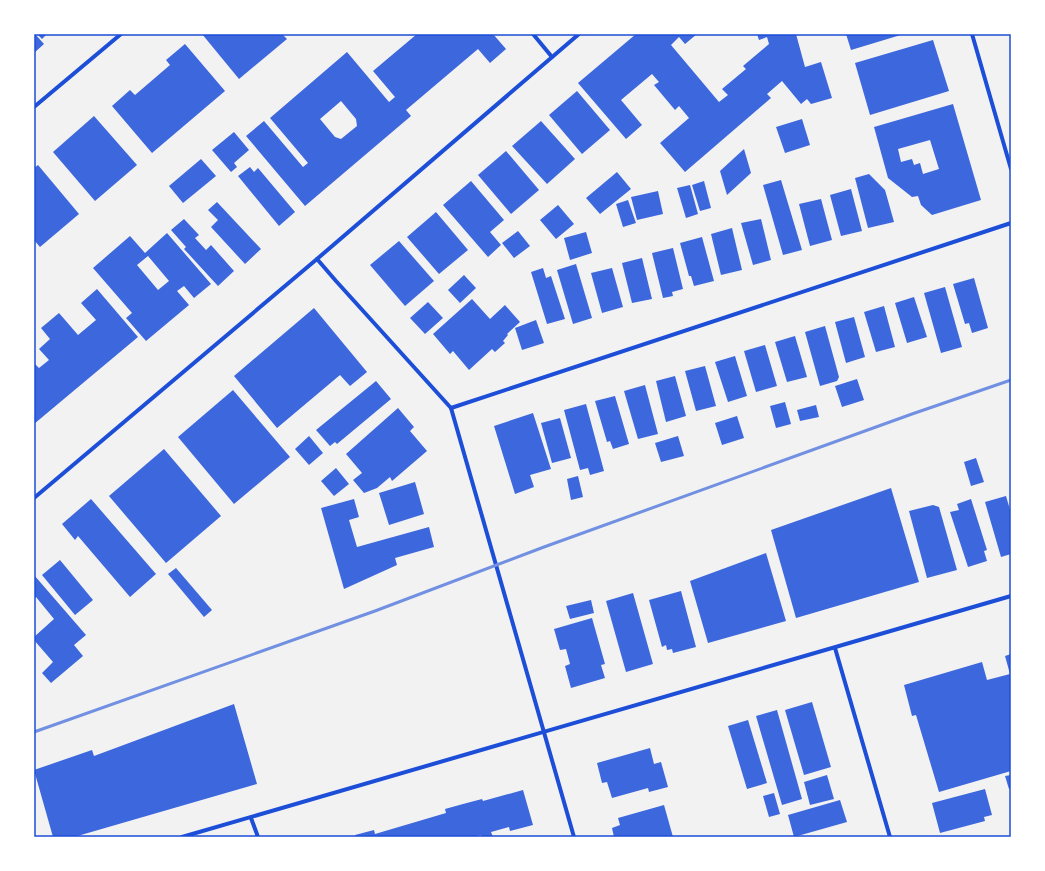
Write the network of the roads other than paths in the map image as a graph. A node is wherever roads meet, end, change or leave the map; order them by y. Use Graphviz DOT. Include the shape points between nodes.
graph roads {
  1 [pos="121,34"];
  2 [pos="533,34"];
  3 [pos="579,34"];
  4 [pos="972,34"];
  5 [pos="552,57"];
  6 [pos="34,107"];
  7 [pos="1011,169"];
  8 [pos="1011,223"];
  9 [pos="318,259"];
  10 [pos="451,408"];
  11 [pos="34,498"];
  12 [pos="1011,596"];
  13 [pos="835,648"];
  14 [pos="544,733"];
  15 [pos="252,818"];
  16 [pos="182,837"];
  17 [pos="258,837"];
  18 [pos="574,837"];
  19 [pos="890,837"];
  1 -- 6 [label="street"];
  2 -- 5 [label="street"];
  3 -- 5 [label="street"];
  4 -- 7 [label="street"];
  5 -- 9 [label="street"];
  8 -- 10 [label="street"];
  9 -- 10 [label="street"];
  9 -- 11 [label="street"];
  10 -- 14 [label="street"];
  12 -- 13 [label="street"];
  13 -- 14 [label="street"];
  13 -- 19 [label="street"];
  14 -- 15 [label="street"];
  14 -- 18 [label="street"];
  15 -- 16 [label="street"];
  15 -- 17 [label="street"];
}
